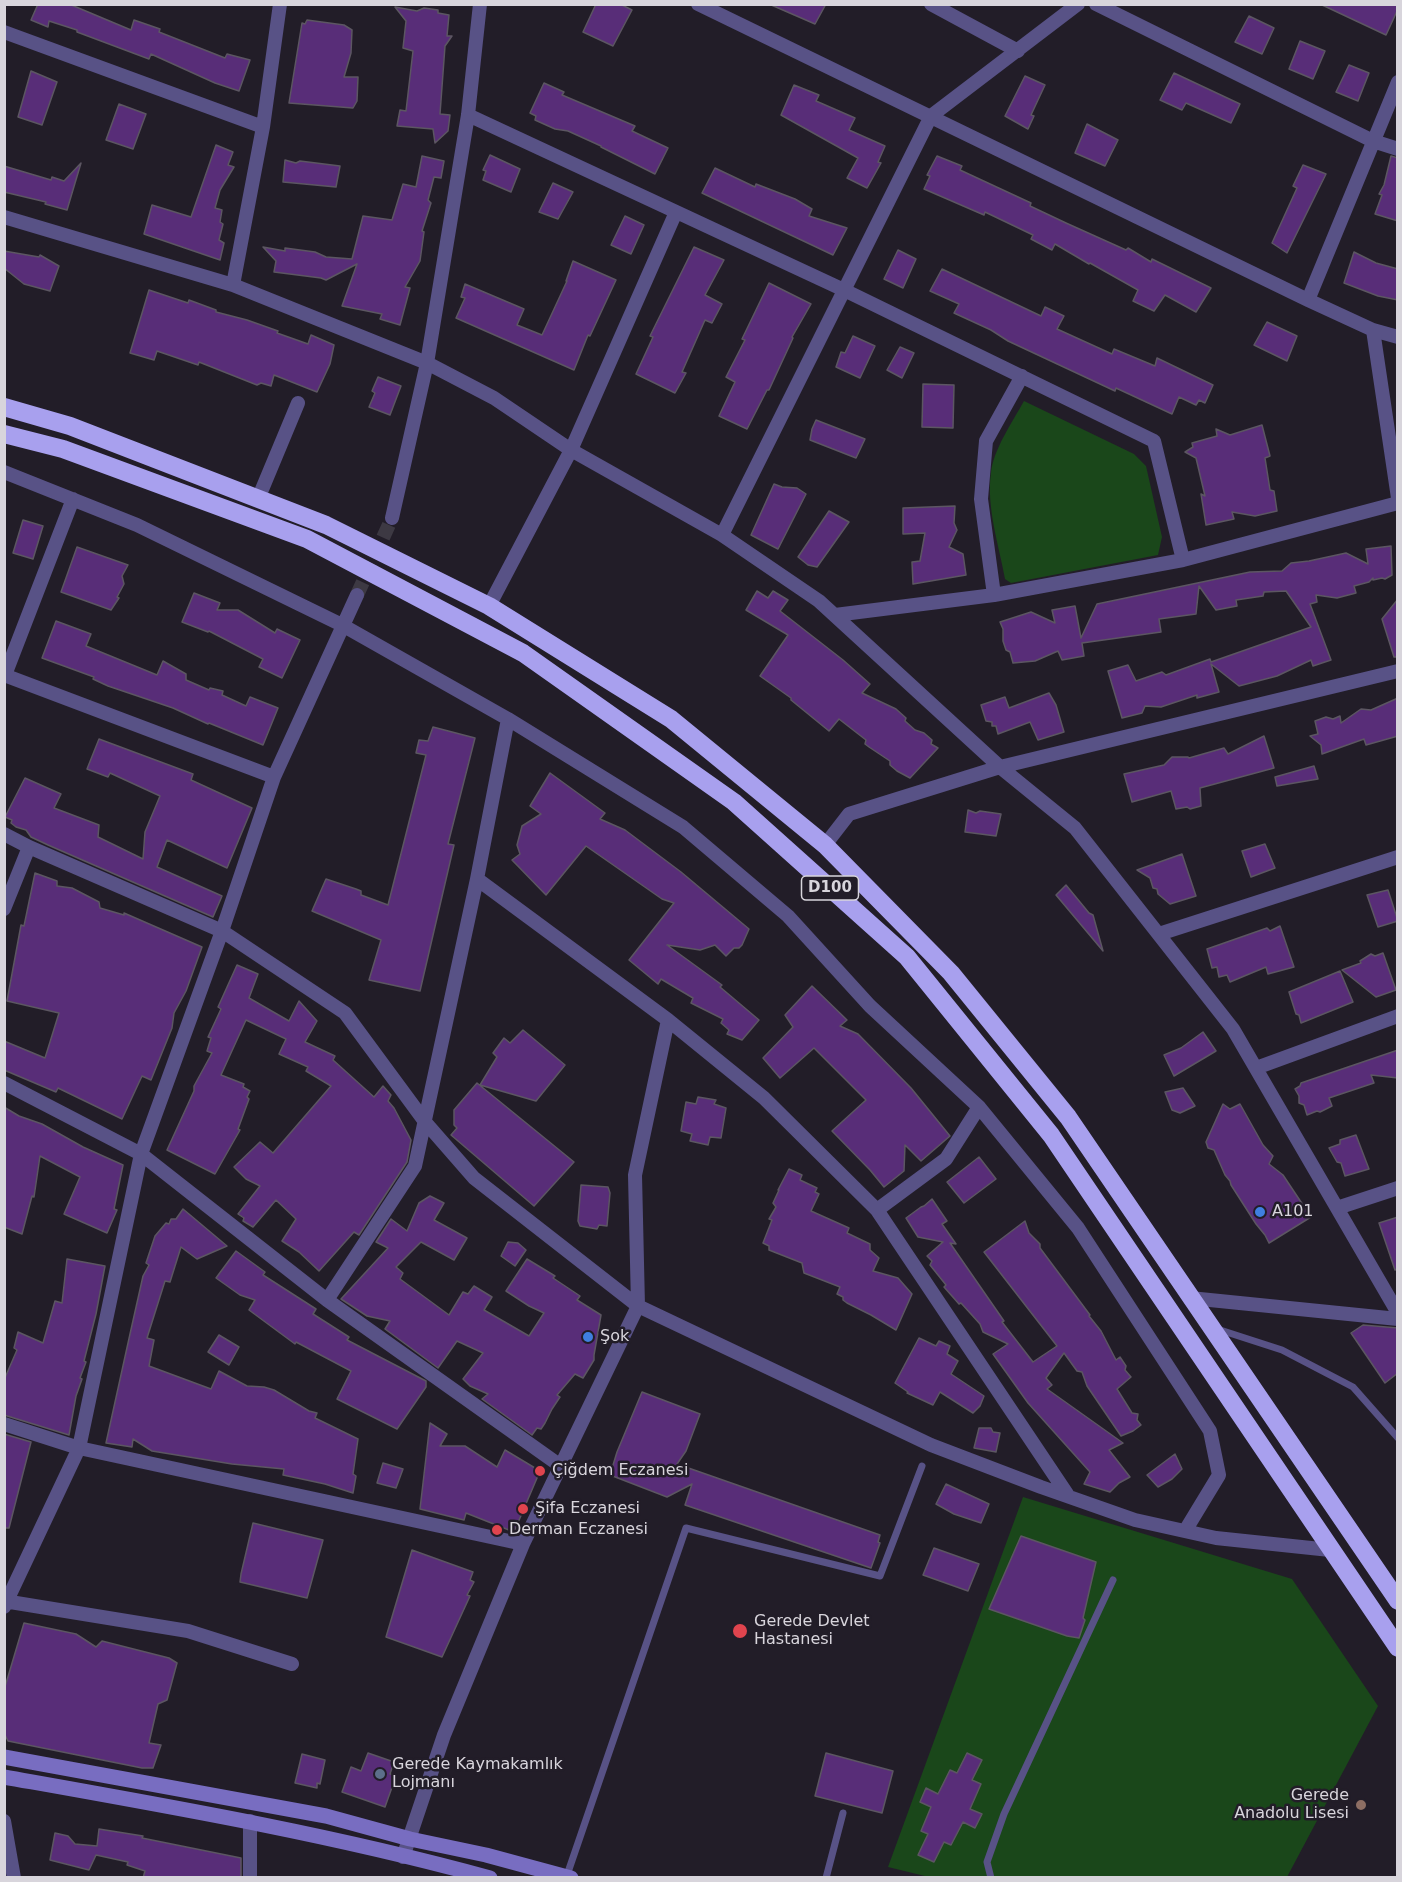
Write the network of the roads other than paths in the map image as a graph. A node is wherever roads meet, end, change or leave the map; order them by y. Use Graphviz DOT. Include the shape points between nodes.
graph roads {
  1 [pos="280,4"];
  2 [pos="480,4"];
  3 [pos="698,4"];
  4 [pos="931,4"];
  5 [pos="1078,4"];
  6 [pos="1096,4"];
  7 [pos="4,32"];
  8 [pos="1018,51"];
  9 [pos="1398,82"];
  10 [pos="468,115"];
  11 [pos="931,116"];
  12 [pos="263,127"];
  13 [pos="1373,141"];
  14 [pos="1398,149"];
  15 [pos="676,212"];
  16 [pos="4,217"];
  17 [pos="233,285"];
  18 [pos="844,290"];
  19 [pos="1308,300"];
  20 [pos="1373,330"];
  21 [pos="1398,337"];
  22 [pos="427,363"];
  23 [pos="1022,376"];
  24 [pos="298,403"];
  25 [pos="4,407"];
  26 [pos="4,434"];
  27 [pos="571,450"];
  28 [pos="4,472"];
  29 [pos="1398,498"];
  30 [pos="73,499"];
  31 [pos="258,499"];
  32 [pos="1398,503"];
  33 [pos="392,518"];
  34 [pos="722,535"];
  35 [pos="1183,560"];
  36 [pos="357,595"];
  37 [pos="994,595"];
  38 [pos="489,606"];
  39 [pos="835,615"];
  40 [pos="342,625"];
  41 [pos="1398,671"];
  42 [pos="5,675"];
  43 [pos="507,719"];
  44 [pos="1000,767"];
  45 [pos="274,777"];
  46 [pos="4,834"];
  47 [pos="825,845"];
  48 [pos="29,847"];
  49 [pos="1398,857"];
  50 [pos="477,879"];
  51 [pos="4,909"];
  52 [pos="222,931"];
  53 [pos="1158,934"];
  54 [pos="1398,1016"];
  55 [pos="668,1020"];
  56 [pos="1256,1068"];
  57 [pos="4,1083"];
  58 [pos="979,1107"];
  59 [pos="426,1123"];
  60 [pos="141,1154"];
  61 [pos="1398,1188"];
  62 [pos="1337,1208"];
  63 [pos="877,1210"];
  64 [pos="1190,1298"];
  65 [pos="327,1300"];
  66 [pos="638,1306"];
  67 [pos="1398,1313"];
  68 [pos="1398,1319"];
  69 [pos="1210,1326"];
  70 [pos="4,1424"];
  71 [pos="1398,1438"];
  72 [pos="79,1448"];
  73 [pos="922,1466"];
  74 [pos="562,1467"];
  75 [pos="1066,1494"];
  76 [pos="1185,1531"];
  77 [pos="523,1544"];
  78 [pos="1330,1550"];
  79 [pos="1113,1580"];
  80 [pos="1398,1601"];
  81 [pos="5,1603"];
  82 [pos="1398,1648"];
  83 [pos="292,1664"];
  84 [pos="4,1757"];
  85 [pos="4,1778"];
  86 [pos="843,1813"];
  87 [pos="4,1821"];
  88 [pos="250,1821"];
  89 [pos="410,1839"];
  90 [pos="486,1855"];
  91 [pos="403,1857"];
  92 [pos="484,1877"];
  93 [pos="568,1877"];
  94 [pos="14,1878"];
  95 [pos="250,1878"];
  96 [pos="826,1878"];
  97 [pos="991,1878"];
  1 -- 12 [label="street"];
  2 -- 10 [label="street"];
  3 -- 11 [label="street"];
  4 -- 8 [label="street"];
  5 -- 8 [label="street"];
  6 -- 13 [label="street"];
  7 -- 12 [label="street"];
  8 -- 11 [label="street"];
  9 -- 13 [label="street"];
  10 -- 15 [label="street"];
  10 -- 22 [label="street"];
  11 -- 18 [label="street"];
  11 -- 19 [label="street"];
  12 -- 17 [label="street"];
  13 -- 14 [label="street"];
  13 -- 19 [label="street"];
  15 -- 18 [label="street"];
  15 -- 27 [label="street"];
  16 -- 17 [label="street"];
  17 -- 22 [label="street"];
  18 -- 23 [label="street"];
  18 -- 34 [label="street"];
  19 -- 20 [label="street"];
  20 -- 21 [label="street"];
  20 -- 29 [label="street"];
  22 -- 27 [label="street" via="494,398"];
  22 -- 33 [label="street"];
  23 -- 35 [label="street" via="1154,441"];
  23 -- 37 [label="street" via="986,441 981,498"];
  24 -- 31 [label="street"];
  25 -- 31 [label="highway, D100" via="70,426"];
  26 -- 78 [label="highway, D100" via="63,449 307,539 523,653 734,802 907,957 1051,1135"];
  27 -- 34 [label="street"];
  27 -- 38 [label="street"];
  28 -- 30 [label="street"];
  30 -- 40 [label="street" via="137,525"];
  30 -- 42 [label="street"];
  31 -- 38 [label="highway, D100" via="326,525"];
  32 -- 35 [label="street"];
  34 -- 39 [label="street"];
  35 -- 37 [label="street"];
  36 -- 40 [label="street"];
  37 -- 39 [label="street"];
  38 -- 47 [label="highway, D100" via="671,719"];
  39 -- 44 [label="street"];
  40 -- 43 [label="street"];
  40 -- 45 [label="street"];
  41 -- 44 [label="street"];
  42 -- 45 [label="street"];
  43 -- 50 [label="street"];
  43 -- 58 [label="street" via="683,827 788,916 870,1006"];
  44 -- 47 [label="street" via="849,814"];
  44 -- 53 [label="street" via="1075,828"];
  45 -- 52 [label="street"];
  46 -- 48 [label="street"];
  47 -- 64 [label="highway, D100" via="951,973 1068,1117"];
  48 -- 51 [label="street"];
  48 -- 52 [label="street"];
  49 -- 53 [label="street"];
  50 -- 55 [label="street"];
  50 -- 59 [label="street"];
  52 -- 59 [label="street" via="345,1013"];
  52 -- 60 [label="street"];
  53 -- 56 [label="street" via="1233,1029"];
  54 -- 56 [label="street"];
  55 -- 63 [label="street" via="764,1098"];
  55 -- 66 [label="street" via="635,1175"];
  56 -- 62 [label="street"];
  57 -- 60 [label="street"];
  58 -- 63 [label="street" via="946,1159"];
  58 -- 76 [label="street" via="1078,1228 1210,1431 1219,1475"];
  59 -- 65 [label="street" via="416,1166"];
  59 -- 66 [label="street" via="474,1178"];
  60 -- 65 [label="street"];
  60 -- 72 [label="street"];
  61 -- 62 [label="street"];
  62 -- 67 [label="street"];
  63 -- 75 [label="street"];
  64 -- 68 [label="street"];
  64 -- 69 [label="highway, D100"];
  65 -- 74 [label="street"];
  66 -- 74 [label="street"];
  66 -- 75 [label="street" via="931,1445"];
  69 -- 71 [label="lane" via="1282,1350 1353,1387"];
  69 -- 80 [label="highway, D100"];
  70 -- 72 [label="street"];
  72 -- 77 [label="street"];
  72 -- 81 [label="street"];
  73 -- 93 [label="lane" via="880,1576 686,1527"];
  74 -- 77 [label="street"];
  75 -- 76 [label="street" via="1135,1520"];
  76 -- 78 [label="street"];
  77 -- 89 [label="street" via="444,1735"];
  78 -- 82 [label="highway, D100"];
  79 -- 97 [label="lane" via="1004,1814 987,1862"];
  81 -- 83 [label="street" via="188,1631"];
  84 -- 89 [label="street" via="326,1816"];
  85 -- 88 [label="street"];
  86 -- 96 [label="lane"];
  87 -- 94 [label="street"];
  88 -- 91 [label="street"];
  88 -- 95 [label="street"];
  89 -- 90 [label="street"];
  89 -- 91 [label="street"];
  90 -- 92 [label="street"];
  90 -- 93 [label="street"];
  91 -- 92 [label="street"];
}
